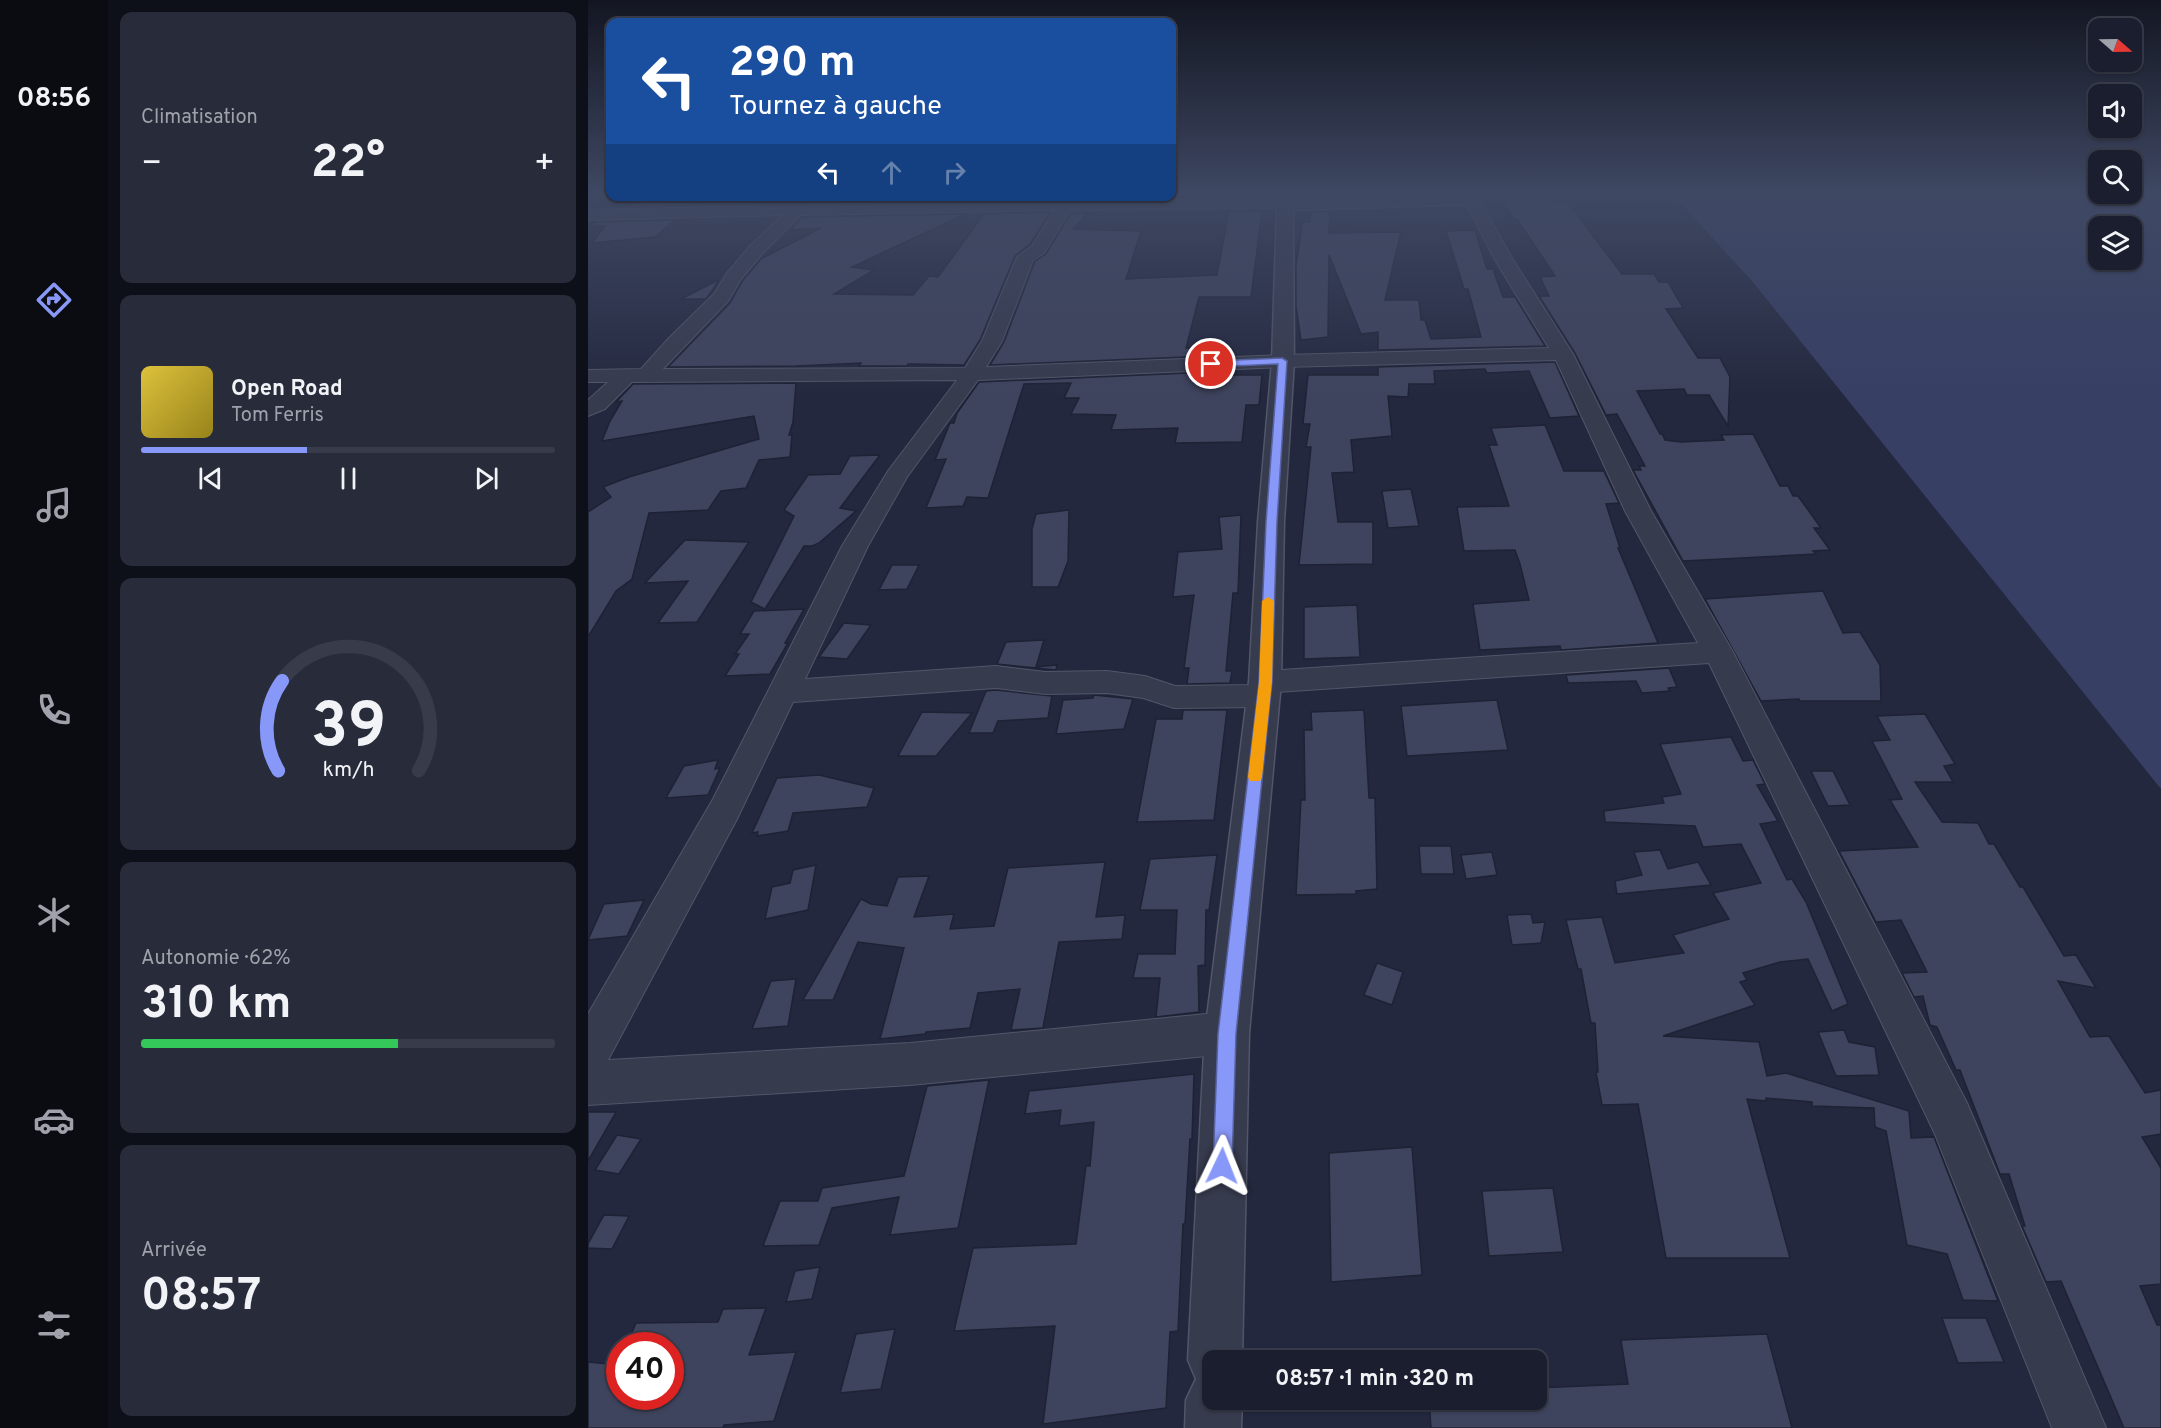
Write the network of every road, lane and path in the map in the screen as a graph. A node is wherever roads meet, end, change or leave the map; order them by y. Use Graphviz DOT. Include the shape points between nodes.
graph roads {
  1 [pos="745,263"];
  2 [pos="1024,263"];
  3 [pos="1284,263"];
  4 [pos="1506,263"];
  5 [pos="1563,354"];
  6 [pos="1282,361"];
  7 [pos="972,374"];
  8 [pos="637,375"];
  9 [pos="588,376"];
  10 [pos="588,409"];
  11 [pos="1718,652"];
  12 [pos="1265,689"];
  13 [pos="783,692"];
  14 [pos="1227,1034"];
  15 [pos="588,1055"];
  16 [pos="588,1083"];
  17 [pos="1215,1350"];
  18 [pos="1214,1410"];
  19 [pos="1213,1428"];
  20 [pos="2079,1428"];
  1 -- 8 [label="street" via="722,297"];
  2 -- 7 [label="street" via="992,341"];
  3 -- 6 [label="street"];
  4 -- 5 [label="street"];
  5 -- 6 [label="street"];
  5 -- 11 [label="street" via="1638,511"];
  6 -- 7 [label="street"];
  6 -- 12 [label="street"];
  7 -- 8 [label="street"];
  7 -- 13 [label="street" via="896,477 855,546"];
  8 -- 9 [label="street"];
  8 -- 10 [label="street"];
  11 -- 12 [label="street"];
  11 -- 20 [label="street" via="1951,1119"];
  12 -- 13 [label="street" via="1174,697 1145,687 1107,682 996,677"];
  12 -- 14 [label="street"];
  13 -- 15 [label="street" via="725,809"];
  14 -- 16 [label="street" via="910,1064"];
  14 -- 17 [label="street"];
  18 -- 19 [label="street"];
}
